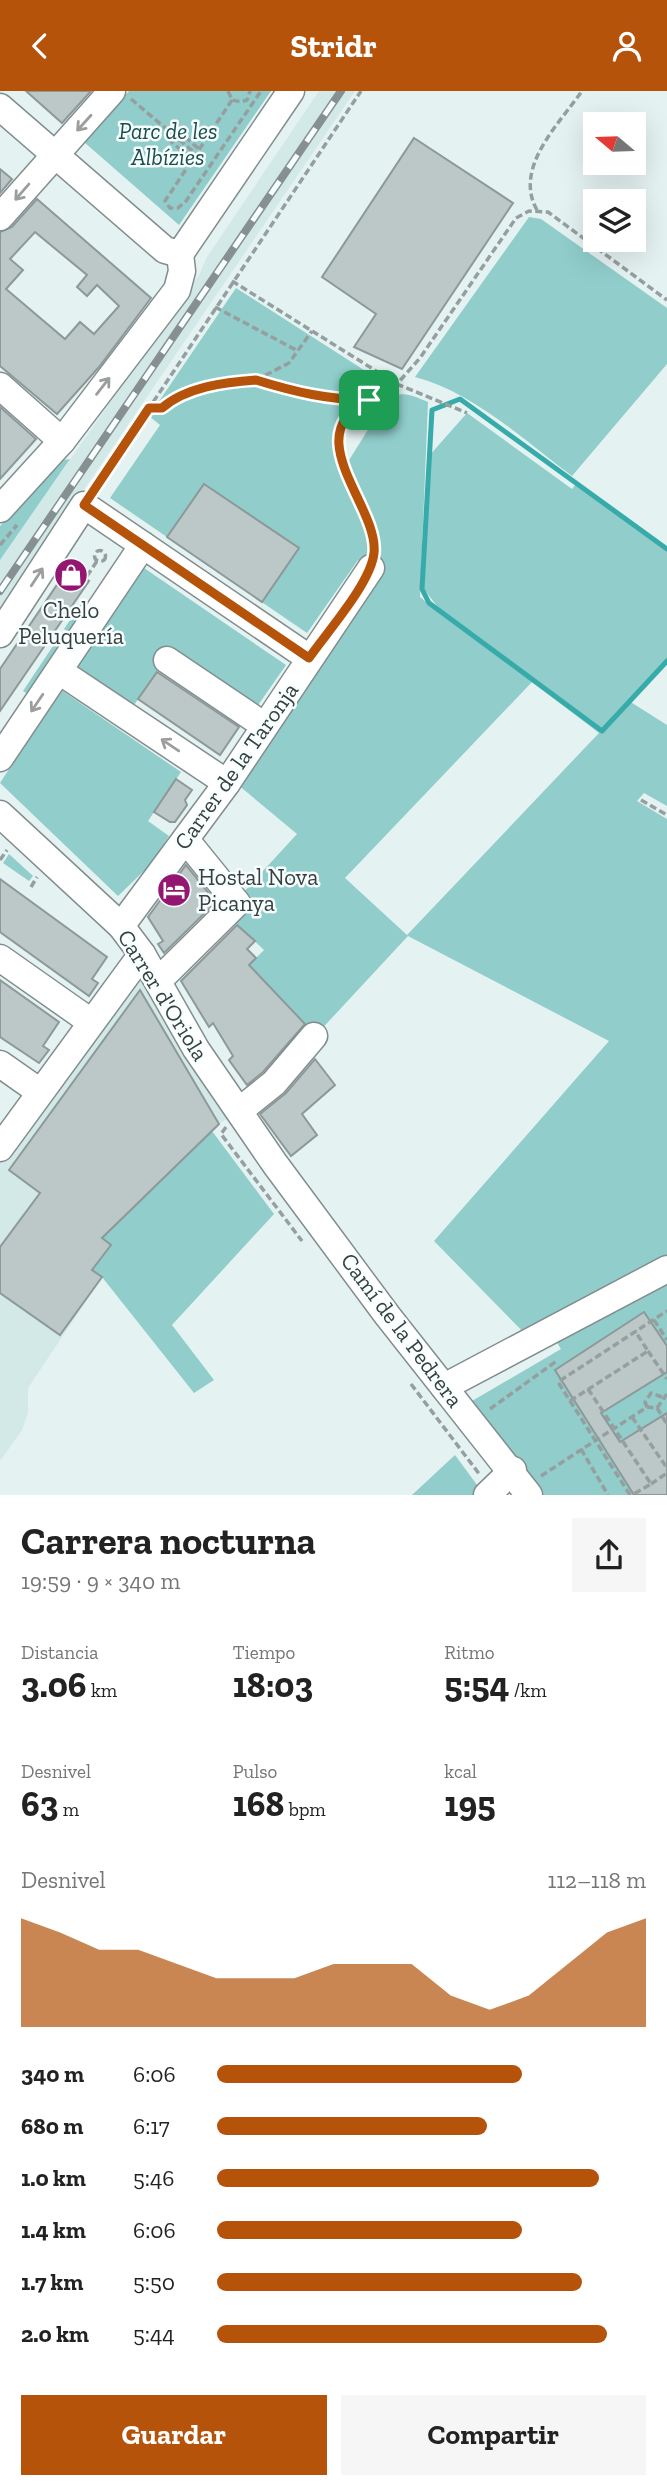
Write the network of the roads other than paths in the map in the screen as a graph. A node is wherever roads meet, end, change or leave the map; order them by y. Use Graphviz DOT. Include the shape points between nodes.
graph roads {
  1 [pos="291,91"];
  2 [pos="119,93"];
  3 [pos="0,107"];
  4 [pos="0,128"];
  5 [pos="50,161"];
  6 [pos="0,217"];
  7 [pos="181,263"];
  8 [pos="0,386"];
  9 [pos="62,441"];
  10 [pos="0,509"];
  11 [pos="143,545"];
  12 [pos="371,568"];
  13 [pos="0,634"];
  14 [pos="309,658"];
  15 [pos="167,660"];
  16 [pos="59,671"];
  17 [pos="254,718"];
  18 [pos="0,758"];
  19 [pos="227,783"];
  20 [pos="0,814"];
  21 [pos="186,840"];
  22 [pos="121,926"];
  23 [pos="142,954"];
  24 [pos="0,958"];
  25 [pos="158,981"];
  26 [pos="92,1022"];
  27 [pos="314,1036"];
  28 [pos="0,1064"];
  29 [pos="40,1092"];
  30 [pos="239,1111"];
  31 [pos="0,1147"];
  32 [pos="275,1164"];
  33 [pos="667,1269"];
  34 [pos="444,1387"];
  35 [pos="523,1469"];
  36 [pos="487,1495"];
  37 [pos="529,1495"];
  1 -- 7 [label="street"];
  2 -- 5 [label="street, one-way"];
  3 -- 5 [label="street"];
  4 -- 5 [label="street"];
  5 -- 6 [label="street, one-way"];
  5 -- 7 [label="street"];
  9 -- 7 [label="street, one-way" via="177,290"];
  8 -- 9 [label="street"];
  9 -- 10 [label="street"];
  13 -- 11 [label="street, one-way" via="84,505"];
  11 -- 14 [label="street"];
  11 -- 16 [label="street"];
  12 -- 14 [label="street, Carrer de la Taronja"];
  14 -- 19 [label="street, Carrer de la Taronja"];
  15 -- 17 [label="street"];
  16 -- 18 [label="street, one-way"];
  19 -- 16 [label="street, one-way"];
  19 -- 21 [label="street, Carrer de la Taronja"];
  20 -- 22 [label="street, Carrer d'Oriola"];
  21 -- 22 [label="street, Carrer de la Taronja"];
  21 -- 25 [label="street" via="237,903"];
  22 -- 23 [label="street, Carrer d'Oriola"];
  23 -- 25 [label="street, Carrer d'Oriola"];
  23 -- 26 [label="street"];
  24 -- 26 [label="street"];
  25 -- 30 [label="street, Carrer d'Oriola" via="196,1049"];
  26 -- 29 [label="street"];
  27 -- 30 [label="street" via="274,1083"];
  28 -- 29 [label="street"];
  29 -- 31 [label="street"];
  30 -- 32 [label="street, Carrer d'Oriola"];
  32 -- 34 [label="street, Camí de la Pedrera"];
  33 -- 34 [label="street"];
  34 -- 35 [label="street, Camí de la Pedrera"];
  35 -- 36 [label="street"];
  35 -- 37 [label="street, Camí de la Pedrera"];
}
